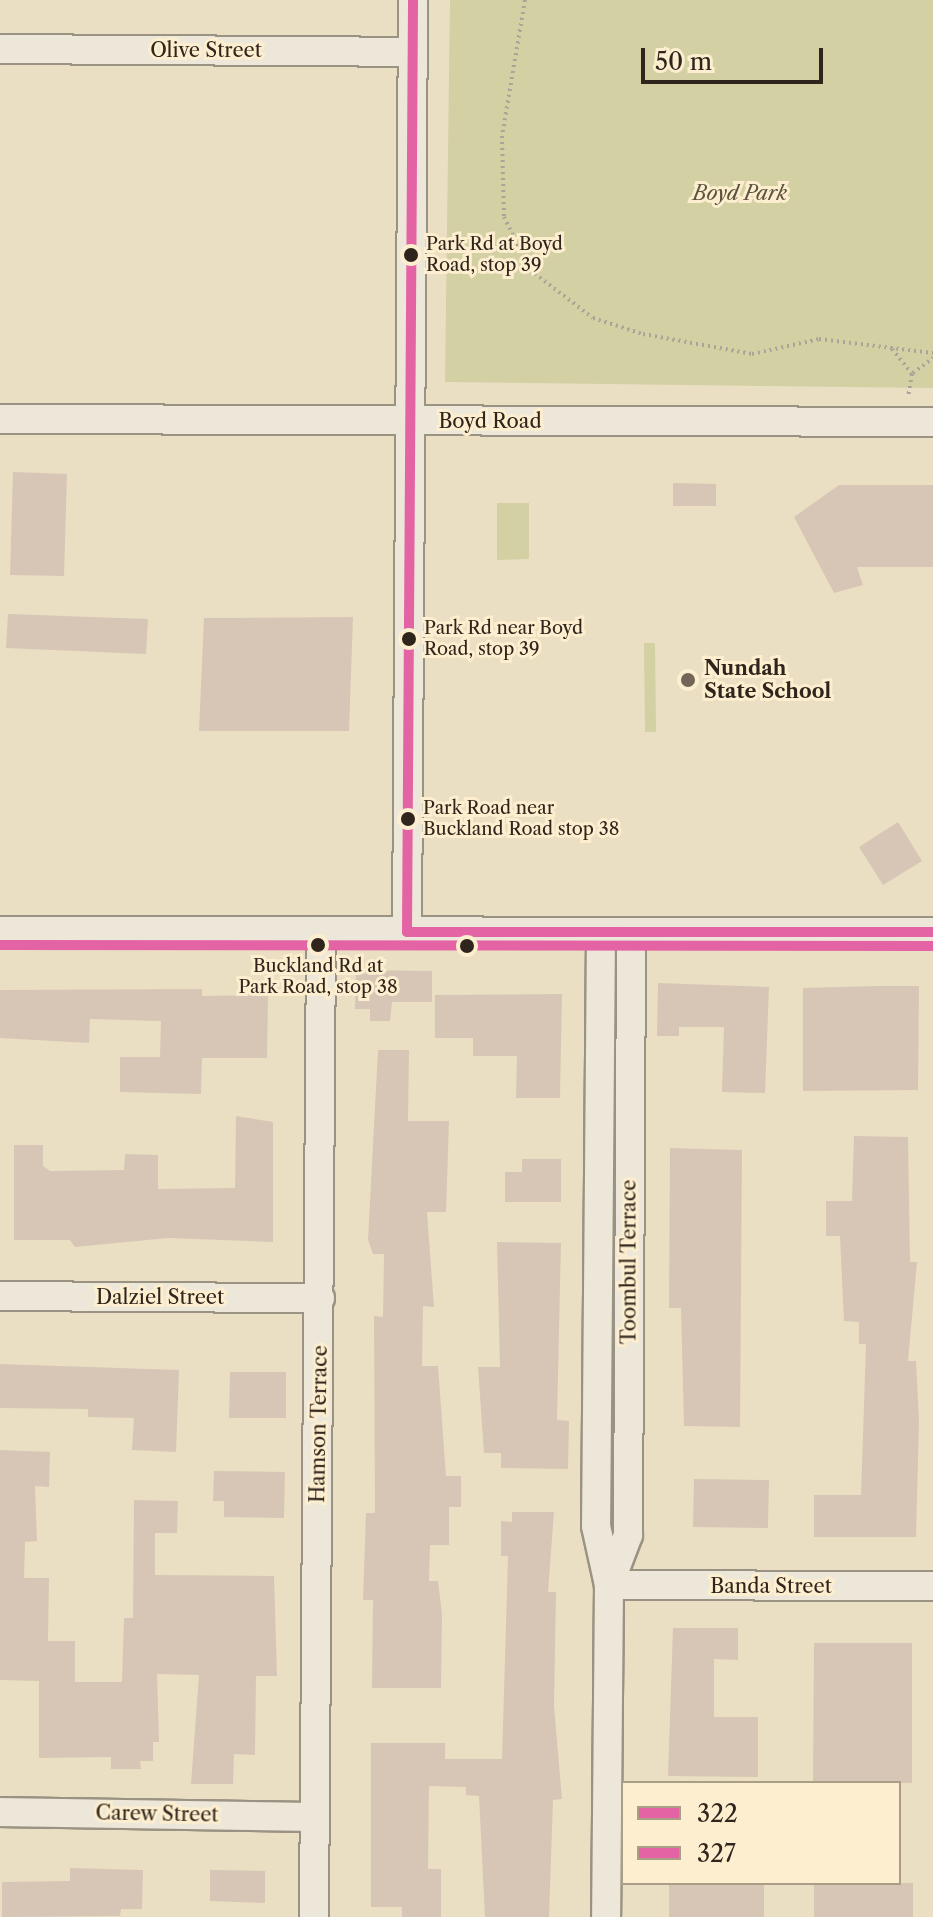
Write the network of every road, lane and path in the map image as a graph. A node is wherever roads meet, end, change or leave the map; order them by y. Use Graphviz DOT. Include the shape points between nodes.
graph roads {
  1 [pos="413,0"];
  2 [pos="525,0"];
  3 [pos="0,49"];
  4 [pos="412,52"];
  5 [pos="891,347"];
  6 [pos="933,355"];
  7 [pos="912,374"];
  8 [pos="908,397"];
  9 [pos="0,419"];
  10 [pos="408,421"];
  11 [pos="933,422"];
  12 [pos="0,931"];
  13 [pos="321,931"];
  14 [pos="407,932"];
  15 [pos="933,932"];
  16 [pos="601,934"];
  17 [pos="631,935"];
  18 [pos="0,1296"];
  19 [pos="320,1298"];
  20 [pos="609,1585"];
  21 [pos="933,1586"];
  22 [pos="0,1812"];
  23 [pos="315,1817"];
  24 [pos="314,1917"];
  25 [pos="606,1917"];
  1 -- 4 [label="street"];
  2 -- 5 [label="path" via="502,136 504,217 530,270 593,318 643,334 752,354 819,339"];
  3 -- 4 [label="street, Olive Street"];
  4 -- 10 [label="street"];
  5 -- 6 [label="path"];
  5 -- 7 [label="path"];
  6 -- 7 [label="path"];
  7 -- 8 [label="path"];
  9 -- 10 [label="street, Boyd Road"];
  10 -- 11 [label="street, Boyd Road"];
  10 -- 14 [label="street"];
  12 -- 13 [label="street"];
  13 -- 14 [label="street"];
  13 -- 19 [label="street, Hamson Terrace"];
  14 -- 16 [label="street"];
  15 -- 17 [label="street"];
  16 -- 17 [label="street"];
  16 -- 20 [label="street, Toombul Terrace" via="596,1526"];
  17 -- 20 [label="street, Toombul Terrace" via="628,1535"];
  18 -- 19 [label="street, Dalziel Street"];
  19 -- 23 [label="street, Hamson Terrace"];
  20 -- 21 [label="street, Banda Street"];
  20 -- 25 [label="street, Toombul Terrace"];
  22 -- 23 [label="street, Carew Street"];
  23 -- 24 [label="street, Hamson Terrace"];
}
